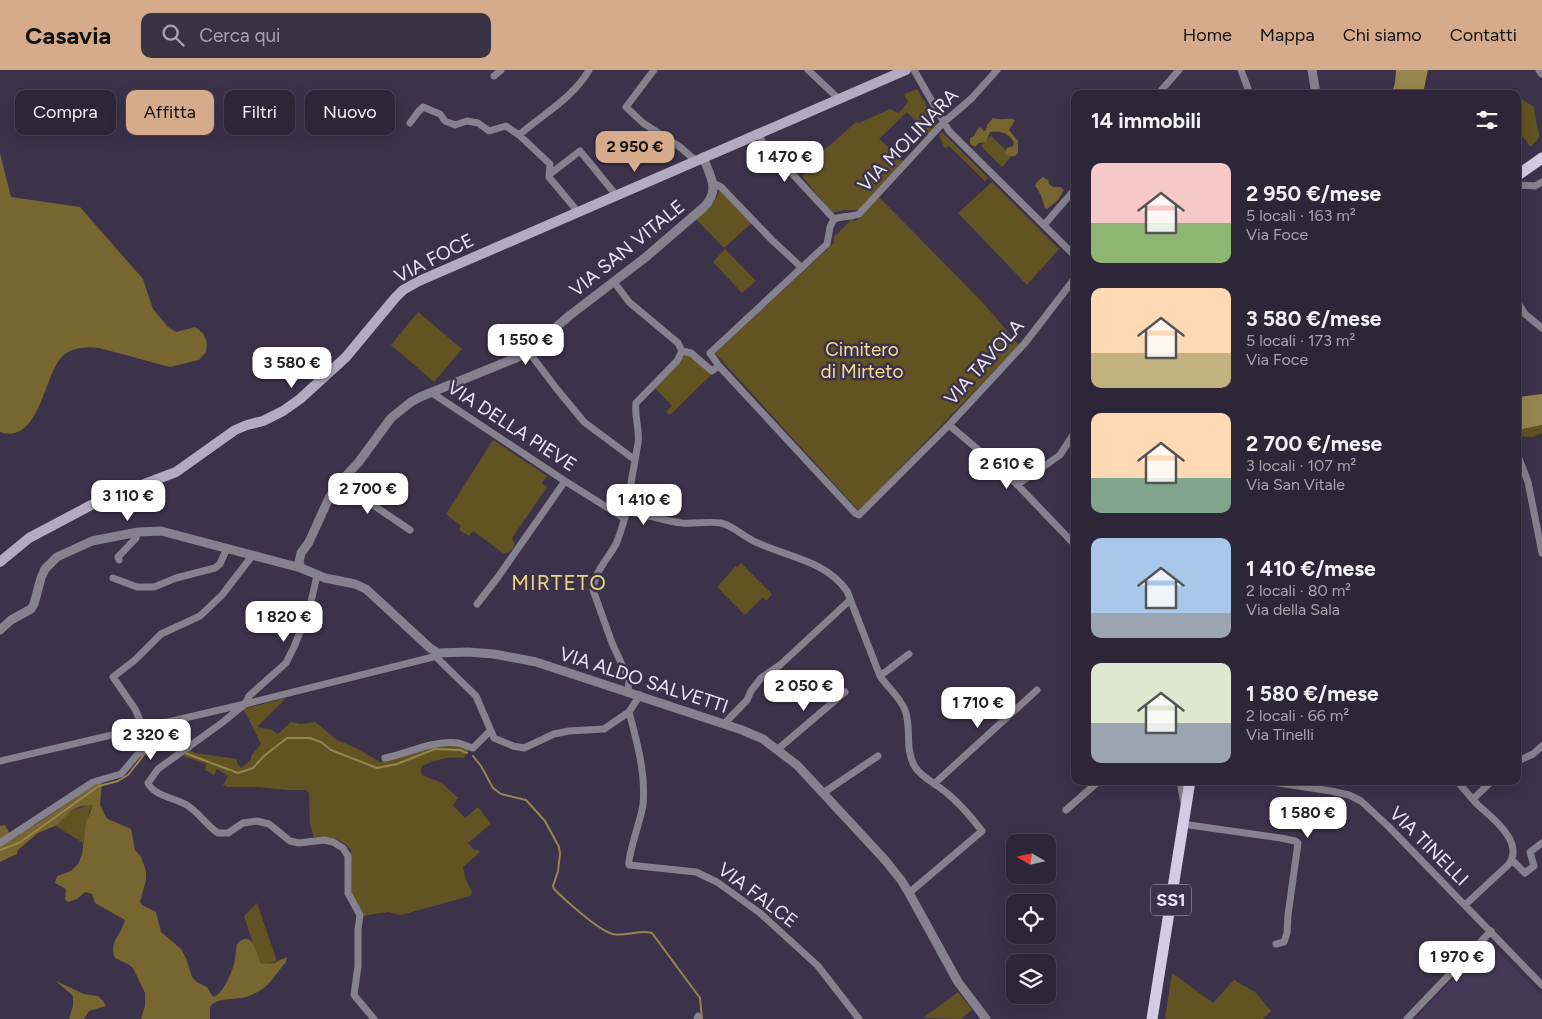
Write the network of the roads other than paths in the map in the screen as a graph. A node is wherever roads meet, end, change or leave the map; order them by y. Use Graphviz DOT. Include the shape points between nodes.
graph roads {
  1 [pos="501,70"];
  2 [pos="589,70"];
  3 [pos="654,70"];
  4 [pos="808,70"];
  5 [pos="906,70"];
  6 [pos="914,70"];
  7 [pos="997,70"];
  8 [pos="1179,70"];
  9 [pos="1240,70"];
  10 [pos="1312,70"];
  11 [pos="494,76"];
  12 [pos="1162,90"];
  13 [pos="1248,90"];
  14 [pos="1315,90"];
  15 [pos="839,99"];
  16 [pos="410,123"];
  17 [pos="943,123"];
  18 [pos="757,133"];
  19 [pos="520,135"];
  20 [pos="1542,158"];
  21 [pos="699,159"];
  22 [pos="1521,172"];
  23 [pos="550,174"];
  24 [pos="1542,182"];
  25 [pos="713,183"];
  26 [pos="1521,185"];
  27 [pos="1071,194"];
  28 [pos="616,195"];
  29 [pos="578,212"];
  30 [pos="834,219"];
  31 [pos="1044,224"];
  32 [pos="1071,252"];
  33 [pos="801,267"];
  34 [pos="614,282"];
  35 [pos="1071,283"];
  36 [pos="1521,308"];
  37 [pos="1542,328"];
  38 [pos="682,350"];
  39 [pos="528,351"];
  40 [pos="719,366"];
  41 [pos="432,393"];
  42 [pos="949,425"];
  43 [pos="1071,446"];
  44 [pos="635,460"];
  45 [pos="1521,464"];
  46 [pos="564,481"];
  47 [pos="339,482"];
  48 [pos="1017,485"];
  49 [pos="625,515"];
  50 [pos="410,530"];
  51 [pos="138,532"];
  52 [pos="1071,541"];
  53 [pos="227,548"];
  54 [pos="1542,553"];
  55 [pos="252,556"];
  56 [pos="119,560"];
  57 [pos="0,562"];
  58 [pos="301,568"];
  59 [pos="317,576"];
  60 [pos="113,578"];
  61 [pos="850,601"];
  62 [pos="477,604"];
  63 [pos="0,630"];
  64 [pos="436,654"];
  65 [pos="909,654"];
  66 [pos="880,676"];
  67 [pos="1037,690"];
  68 [pos="628,692"];
  69 [pos="845,692"];
  70 [pos="640,695"];
  71 [pos="245,704"];
  72 [pos="629,712"];
  73 [pos="725,723"];
  74 [pos="143,727"];
  75 [pos="490,732"];
  76 [pos="1542,746"];
  77 [pos="188,747"];
  78 [pos="778,749"];
  79 [pos="878,756"];
  80 [pos="385,758"];
  81 [pos="1521,760"];
  82 [pos="0,761"];
  83 [pos="934,784"];
  84 [pos="1094,785"];
  85 [pos="1181,785"];
  86 [pos="1189,785"];
  87 [pos="1294,785"];
  88 [pos="1461,785"];
  89 [pos="1488,785"];
  90 [pos="823,793"];
  91 [pos="1473,799"];
  92 [pos="1185,809"];
  93 [pos="1066,810"];
  94 [pos="1182,824"];
  95 [pos="1542,842"];
  96 [pos="0,843"];
  97 [pos="1512,860"];
  98 [pos="909,893"];
  99 [pos="1465,905"];
  100 [pos="1491,931"];
  101 [pos="1276,944"];
  102 [pos="1542,985"];
  103 [pos="374,1019"];
  104 [pos="859,1019"];
  105 [pos="986,1019"];
  106 [pos="1152,1019"];
  107 [pos="1407,1019"];
  1 -- 11 [label="street"];
  2 -- 19 [label="street" via="572,92"];
  3 -- 21 [label="street" via="626,107 643,123"];
  4 -- 15 [label="street"];
  5 -- 15 [label="main road, VIA FOCE"];
  6 -- 17 [label="street"];
  7 -- 17 [label="street, VIA MOLINARA"];
  8 -- 12 [label="street"];
  9 -- 13 [label="street"];
  10 -- 14 [label="street"];
  15 -- 18 [label="main road, VIA FOCE"];
  16 -- 19 [label="street" via="423,108 440,114 445,121 455,125 467,121 478,123 489,131 506,126"];
  17 -- 30 [label="street, VIA MOLINARA" via="859,214"];
  17 -- 31 [label="street"];
  18 -- 21 [label="main road, VIA FOCE"];
  18 -- 30 [label="street"];
  19 -- 23 [label="street" via="550,164"];
  20 -- 22 [label="main road"];
  21 -- 25 [label="street"];
  21 -- 28 [label="main road, VIA FOCE"];
  23 -- 28 [label="street" via="580,152"];
  23 -- 29 [label="street" via="549,177"];
  24 -- 26 [label="street" via="1535,186"];
  25 -- 33 [label="street"];
  25 -- 34 [label="street, VIA SAN VITALE" via="712,199 704,208"];
  27 -- 31 [label="street"];
  28 -- 29 [label="main road, VIA FOCE"];
  29 -- 57 [label="main road, VIA FOCE" via="404,290 379,315 346,357 283,411 263,422 235,430 176,472 97,502 30,538"];
  30 -- 33 [label="street" via="827,244"];
  31 -- 32 [label="street"];
  33 -- 40 [label="street" via="711,350 711,357"];
  34 -- 38 [label="street" via="629,302 678,343"];
  34 -- 39 [label="street, VIA SAN VITALE" via="575,310"];
  35 -- 42 [label="street, VIA TAVOLA" via="1025,343"];
  36 -- 37 [label="street"];
  38 -- 40 [label="street" via="691,353 712,371"];
  38 -- 44 [label="street" via="677,361 636,403 639,432"];
  39 -- 41 [label="street, VIA SAN VITALE"];
  39 -- 44 [label="street" via="584,422"];
  40 -- 42 [label="street" via="859,515"];
  41 -- 46 [label="street, VIA DELLA PIEVE"];
  41 -- 47 [label="street, VIA SAN VITALE" via="411,402 391,418 358,463"];
  42 -- 48 [label="street, VIA TAVOLA"];
  43 -- 48 [label="street"];
  44 -- 49 [label="street"];
  45 -- 54 [label="street" via="1528,482"];
  46 -- 49 [label="street, VIA DELLA PIEVE"];
  46 -- 62 [label="street"];
  47 -- 50 [label="street"];
  47 -- 58 [label="street, VIA SAN VITALE" via="301,553"];
  48 -- 52 [label="street, VIA TAVOLA"];
  49 -- 61 [label="street" via="726,525 758,543 801,558 834,577 847,591"];
  49 -- 68 [label="street" via="617,542 597,573 593,590 629,680"];
  51 -- 53 [label="street" via="161,531"];
  51 -- 56 [label="street" via="118,557"];
  51 -- 63 [label="street" via="92,541 57,557 45,569 31,609"];
  53 -- 55 [label="street"];
  53 -- 60 [label="street" via="215,568 154,587 137,587"];
  55 -- 58 [label="street"];
  55 -- 74 [label="street" via="222,595 200,616 161,634 113,676 136,710"];
  58 -- 59 [label="street"];
  59 -- 64 [label="street" via="366,589"];
  59 -- 71 [label="street" via="290,656"];
  61 -- 66 [label="street"];
  61 -- 73 [label="street" via="762,678"];
  64 -- 68 [label="street, VIA ALDO SALVETTI" via="468,652 518,658"];
  64 -- 71 [label="street"];
  64 -- 75 [label="street" via="476,696"];
  65 -- 66 [label="street"];
  66 -- 83 [label="street" via="905,710 910,756 922,775"];
  67 -- 83 [label="street"];
  68 -- 70 [label="street, VIA ALDO SALVETTI"];
  69 -- 78 [label="street"];
  70 -- 72 [label="street"];
  70 -- 73 [label="street, VIA ALDO SALVETTI"];
  71 -- 74 [label="street"];
  71 -- 77 [label="street"];
  72 -- 75 [label="street" via="604,729 554,734 524,748 494,738"];
  72 -- 104 [label="street, VIA FALCE" via="644,786 640,822 629,865 696,872 717,882 760,912 818,966"];
  73 -- 78 [label="street, VIA ALDO SALVETTI"];
  74 -- 82 [label="street"];
  75 -- 80 [label="street" via="473,748 450,743 425,746"];
  76 -- 81 [label="street"];
  77 -- 96 [label="street" via="160,742 150,745 121,774 93,782"];
  77 -- 103 [label="street" via="158,769 148,783 149,787 186,804 218,833 228,833 243,823 257,821 269,824 290,841 324,840 343,848 348,856 348,894 360,915 354,995"];
  78 -- 90 [label="street, VIA ALDO SALVETTI"];
  79 -- 90 [label="street"];
  83 -- 98 [label="street" via="948,794 982,831"];
  84 -- 93 [label="street"];
  85 -- 92 [label="street"];
  86 -- 92 [label="main road, SS1"];
  87 -- 99 [label="street, VIA TINELLI" via="1349,795 1361,801"];
  88 -- 91 [label="street"];
  89 -- 91 [label="street"];
  90 -- 98 [label="street, VIA ALDO SALVETTI" via="881,856"];
  91 -- 97 [label="street" via="1501,826 1512,846"];
  92 -- 94 [label="main road, SS1"];
  94 -- 101 [label="street" via="1298,843 1287,933 1284,942"];
  94 -- 106 [label="main road, SS1"];
  95 -- 97 [label="street" via="1530,852 1534,866 1526,873"];
  97 -- 99 [label="street"];
  98 -- 105 [label="street, VIA ALDO SALVETTI" via="958,982"];
  99 -- 100 [label="street, VIA TINELLI"];
  100 -- 102 [label="street, VIA TINELLI"];
  100 -- 107 [label="street"];
}
